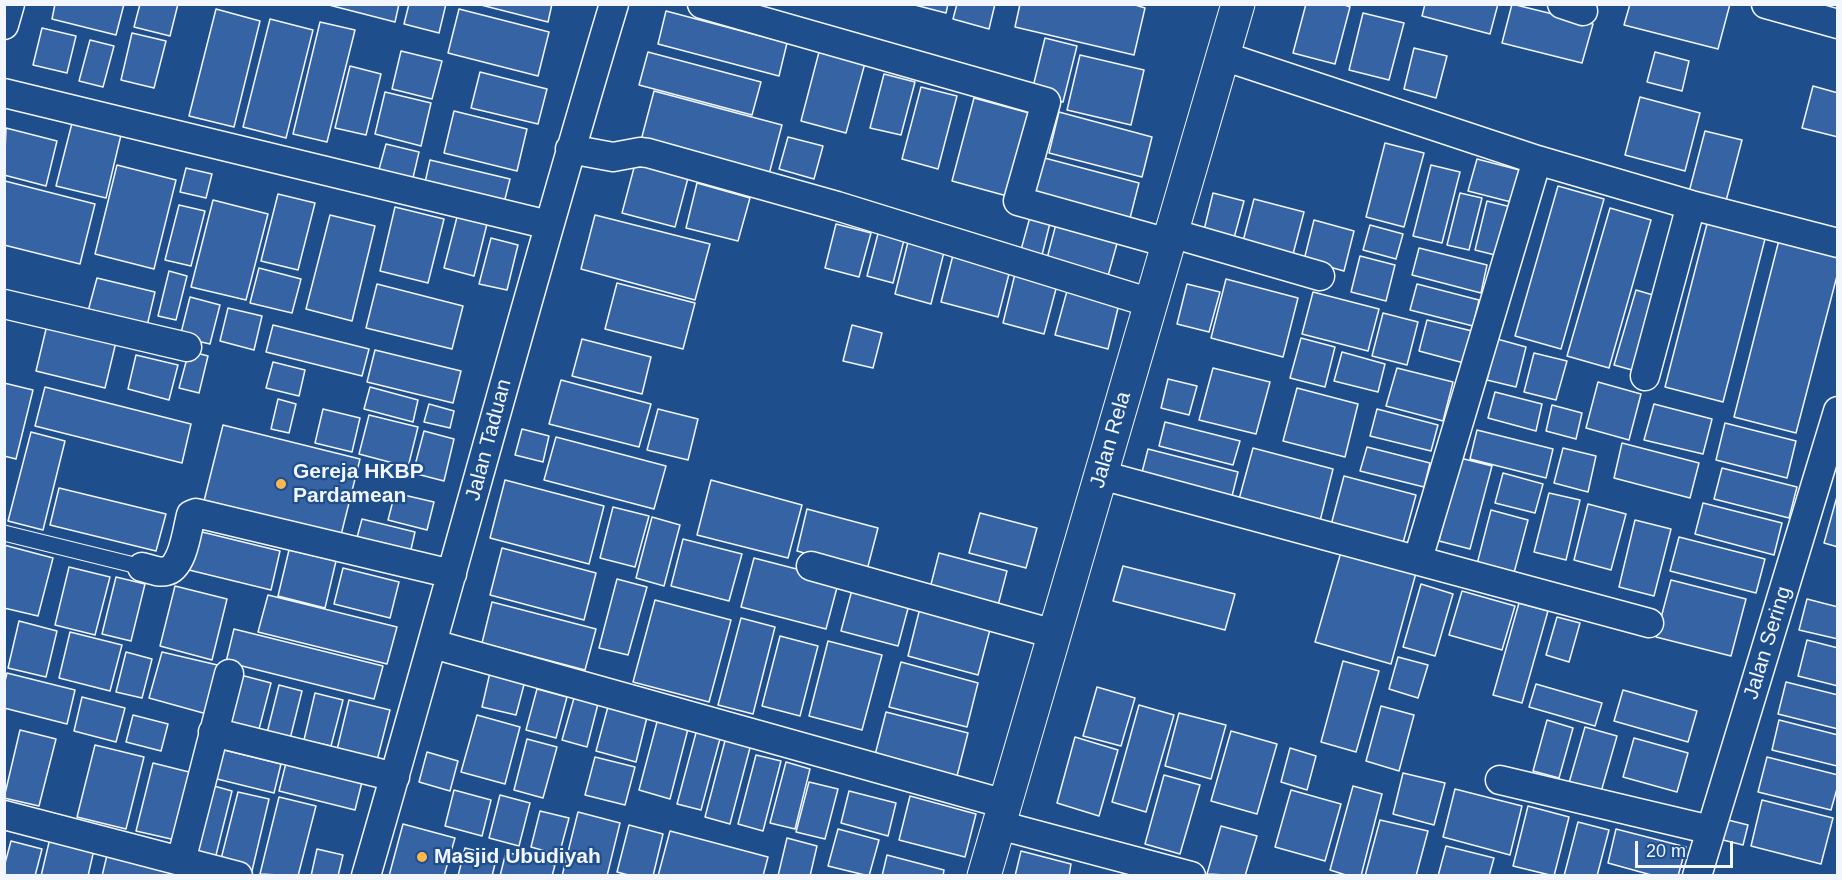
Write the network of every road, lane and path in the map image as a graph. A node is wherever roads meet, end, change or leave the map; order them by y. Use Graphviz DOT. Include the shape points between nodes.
graph roads {
  1 [pos="10,4"];
  2 [pos="614,4"];
  3 [pos="702,4"];
  4 [pos="1238,4"];
  5 [pos="1766,4"];
  6 [pos="1838,24"];
  7 [pos="4,25"];
  8 [pos="1222,56"];
  9 [pos="4,93"];
  10 [pos="570,149"];
  11 [pos="1537,160"];
  12 [pos="1691,205"];
  13 [pos="549,225"];
  14 [pos="1170,238"];
  15 [pos="1838,243"];
  16 [pos="1320,276"];
  17 [pos="1151,303"];
  18 [pos="4,304"];
  19 [pos="187,347"];
  20 [pos="1645,376"];
  21 [pos="1838,411"];
  22 [pos="1101,475"];
  23 [pos="4,533"];
  24 [pos="1418,559"];
  25 [pos="811,566"];
  26 [pos="142,567"];
  27 [pos="452,574"];
  28 [pos="1649,623"];
  29 [pos="1054,634"];
  30 [pos="433,645"];
  31 [pos="229,674"];
  32 [pos="213,732"];
  33 [pos="394,777"];
  34 [pos="1500,780"];
  35 [pos="1002,814"];
  36 [pos="4,815"];
  37 [pos="1711,830"];
  38 [pos="181,861"];
  39 [pos="238,876"];
  40 [pos="366,876"];
  41 [pos="984,876"];
  42 [pos="1191,876"];
  43 [pos="1697,876"];
  1 -- 7 [label="street"];
  2 -- 10 [label="street, Jalan Taduan"];
  3 -- 14 [label="street" via="1046,102 1018,201"];
  4 -- 8 [label="street, Jalan Rela"];
  5 -- 6 [label="street"];
  8 -- 11 [label="street"];
  8 -- 14 [label="street, Jalan Rela"];
  9 -- 13 [label="street"];
  10 -- 13 [label="street, Jalan Taduan"];
  10 -- 17 [label="street" via="613,157 648,153 837,206"];
  11 -- 12 [label="street"];
  11 -- 24 [label="street"];
  12 -- 15 [label="street"];
  12 -- 20 [label="street"];
  13 -- 27 [label="street, Jalan Taduan"];
  14 -- 16 [label="street"];
  14 -- 17 [label="street, Jalan Rela"];
  17 -- 22 [label="street, Jalan Rela"];
  18 -- 19 [label="street"];
  21 -- 37 [label="street, Jalan Sering"];
  22 -- 24 [label="street"];
  22 -- 29 [label="street, Jalan Rela"];
  23 -- 26 [label="lane"];
  24 -- 28 [label="street"];
  25 -- 29 [label="street"];
  26 -- 27 [label="street" via="164,572 179,562 191,515 196,513"];
  27 -- 30 [label="street, Jalan Taduan"];
  29 -- 35 [label="street, Jalan Rela"];
  30 -- 33 [label="street, Jalan Taduan"];
  30 -- 35 [label="street"];
  31 -- 32 [label="street"];
  32 -- 33 [label="street"];
  32 -- 38 [label="street"];
  33 -- 40 [label="street, Jalan Taduan"];
  34 -- 37 [label="street"];
  35 -- 41 [label="street, Jalan Rela"];
  35 -- 42 [label="street"];
  36 -- 38 [label="street"];
  37 -- 43 [label="street, Jalan Sering"];
  38 -- 39 [label="street"];
}
